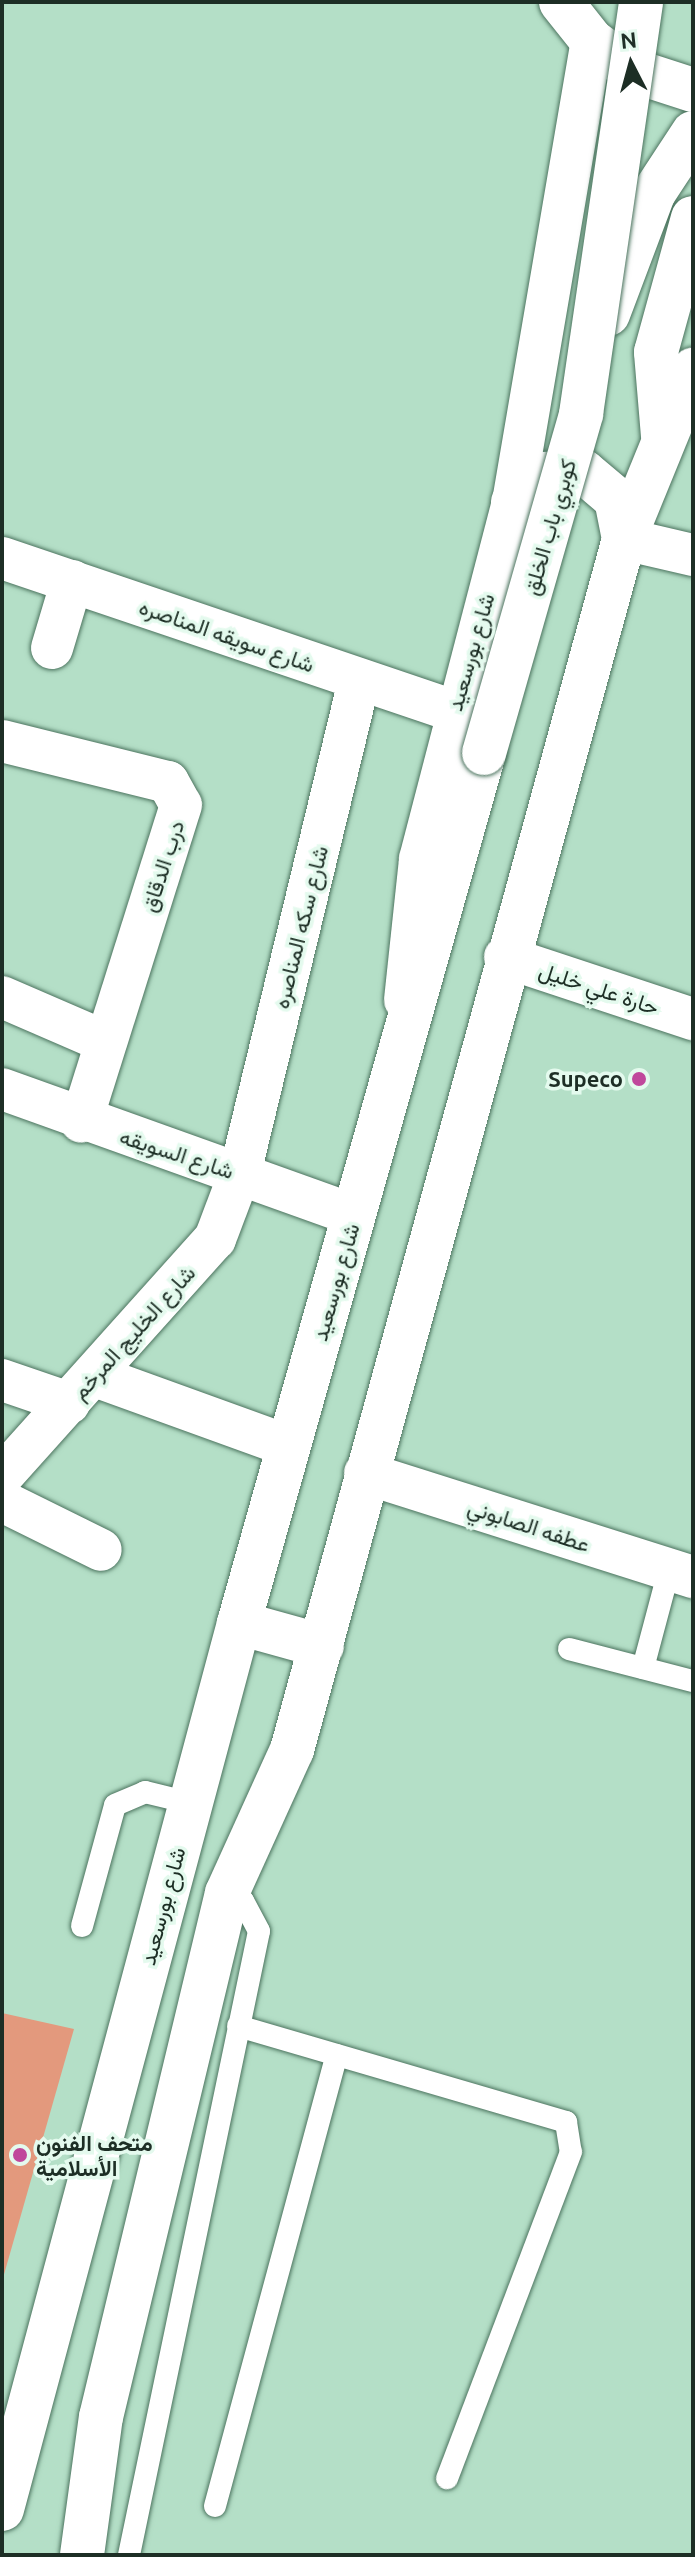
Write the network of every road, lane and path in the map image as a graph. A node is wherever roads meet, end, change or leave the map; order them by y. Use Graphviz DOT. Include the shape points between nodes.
graph roads {
  1 [pos="561,2"];
  2 [pos="641,2"];
  3 [pos="592,41"];
  4 [pos="693,90"];
  5 [pos="693,133"];
  6 [pos="693,218"];
  7 [pos="693,370"];
  8 [pos="581,414"];
  9 [pos="663,436"];
  10 [pos="513,502"];
  11 [pos="624,539"];
  12 [pos="693,555"];
  13 [pos="2,558"];
  14 [pos="72,581"];
  15 [pos="52,648"];
  16 [pos="359,681"];
  17 [pos="453,711"];
  18 [pos="5,751"];
  19 [pos="505,957"];
  20 [pos="2,997"];
  21 [pos="693,1019"];
  22 [pos="106,1042"];
  23 [pos="408,1042"];
  24 [pos="2,1089"];
  25 [pos="81,1122"];
  26 [pos="240,1173"];
  27 [pos="354,1215"];
  28 [pos="2,1380"];
  29 [pos="82,1389"];
  30 [pos="288,1446"];
  31 [pos="365,1473"];
  32 [pos="2,1476"];
  33 [pos="2,1501"];
  34 [pos="101,1550"];
  35 [pos="681,1574"];
  36 [pos="239,1623"];
  37 [pos="322,1646"];
  38 [pos="569,1649"];
  39 [pos="643,1668"];
  40 [pos="693,1681"];
  41 [pos="190,1803"];
  42 [pos="227,1893"];
  43 [pos="82,1926"];
  44 [pos="238,2026"];
  45 [pos="337,2055"];
  46 [pos="447,2478"];
  47 [pos="215,2506"];
  48 [pos="2,2509"];
  49 [pos="82,2555"];
  50 [pos="129,2555"];
  1 -- 3 [label="main road"];
  2 -- 8 [label="main road, كوبري باب الخلق, bridge"];
  3 -- 4 [label="main road" via="631,70"];
  3 -- 10 [label="street, شارع بورسعيد"];
  5 -- 8 [label="main road, bridge" via="632,239"];
  6 -- 9 [label="main road" via="656,352"];
  7 -- 9 [label="main road"];
  8 -- 23 [label="main road, كوبري باب الخلق, bridge"];
  9 -- 11 [label="main road"];
  10 -- 11 [label="main road" via="543,474 584,472 616,499"];
  10 -- 17 [label="street, شارع بورسعيد"];
  11 -- 12 [label="street"];
  11 -- 19 [label="main road"];
  13 -- 14 [label="street, شارع سويقه المناصره"];
  14 -- 15 [label="street"];
  14 -- 16 [label="street, شارع سويقه المناصره"];
  16 -- 17 [label="street, شارع سويقه المناصره"];
  16 -- 26 [label="street, شارع سكه المناصره"];
  17 -- 23 [label="street, شارع بورسعيد" via="408,932"];
  18 -- 22 [label="street, درب الدقاق" via="168,782 179,795 179,816"];
  19 -- 21 [label="street, حارة علي خليل"];
  19 -- 31 [label="main road"];
  20 -- 22 [label="street"];
  22 -- 25 [label="street, درب الدقاق"];
  23 -- 27 [label="main road, شارع بورسعيد"];
  24 -- 25 [label="street, شارع السويقه"];
  25 -- 26 [label="street, شارع السويقه"];
  26 -- 27 [label="street, شارع السويقه"];
  26 -- 29 [label="street, شارع الخليج المرخم" via="215,1239"];
  27 -- 30 [label="main road, شارع بورسعيد"];
  28 -- 29 [label="street"];
  29 -- 30 [label="street"];
  29 -- 32 [label="street, شارع الخليج المرخم"];
  30 -- 36 [label="main road, شارع بورسعيد"];
  31 -- 35 [label="street, عطفه الصابوني"];
  31 -- 37 [label="main road"];
  33 -- 34 [label="street"];
  35 -- 39 [label="lane"];
  36 -- 37 [label="main road"];
  36 -- 41 [label="main road, شارع بورسعيد"];
  37 -- 42 [label="main road" via="292,1750"];
  38 -- 39 [label="lane"];
  39 -- 40 [label="lane"];
  41 -- 43 [label="lane" via="145,1792 115,1805"];
  41 -- 48 [label="main road, شارع بورسعيد"];
  42 -- 44 [label="lane" via="254,1914 259,1931"];
  42 -- 49 [label="main road" via="101,2417"];
  44 -- 45 [label="lane"];
  44 -- 50 [label="lane"];
  45 -- 46 [label="lane" via="559,2117 571,2135 571,2152"];
  45 -- 47 [label="lane"];
}
